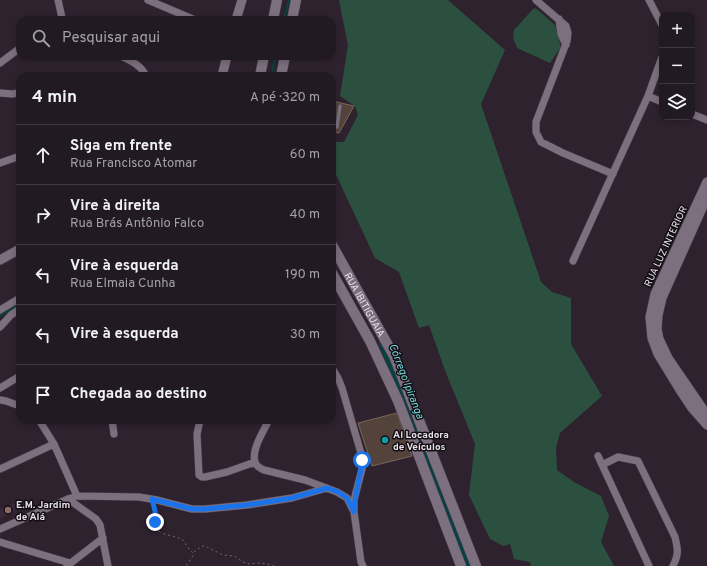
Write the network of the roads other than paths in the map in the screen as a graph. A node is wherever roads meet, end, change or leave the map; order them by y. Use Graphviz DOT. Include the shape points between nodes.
graph roads {
  1 [pos="58,0"];
  2 [pos="148,0"];
  3 [pos="242,0"];
  4 [pos="277,0"];
  5 [pos="296,0"];
  6 [pos="536,0"];
  7 [pos="649,0"];
  8 [pos="61,16"];
  9 [pos="186,16"];
  10 [pos="237,16"];
  11 [pos="274,16"];
  12 [pos="293,16"];
  13 [pos="659,18"];
  14 [pos="16,51"];
  15 [pos="130,60"];
  16 [pos="226,60"];
  17 [pos="263,60"];
  18 [pos="283,60"];
  19 [pos="0,63"];
  20 [pos="659,65"];
  21 [pos="144,72"];
  22 [pos="223,72"];
  23 [pos="261,72"];
  24 [pos="282,72"];
  25 [pos="0,92"];
  26 [pos="16,93"];
  27 [pos="648,96"];
  28 [pos="659,101"];
  29 [pos="340,106"];
  30 [pos="695,115"];
  31 [pos="707,120"];
  32 [pos="336,127"];
  33 [pos="16,157"];
  34 [pos="0,163"];
  35 [pos="613,174"];
  36 [pos="707,182"];
  37 [pos="707,197"];
  38 [pos="16,251"];
  39 [pos="336,252"];
  40 [pos="0,260"];
  41 [pos="573,261"];
  42 [pos="336,280"];
  43 [pos="16,300"];
  44 [pos="0,310"];
  45 [pos="16,312"];
  46 [pos="0,327"];
  47 [pos="336,375"];
  48 [pos="16,378"];
  49 [pos="0,388"];
  50 [pos="3,400"];
  51 [pos="16,405"];
  52 [pos="407,408"];
  53 [pos="703,414"];
  54 [pos="42,424"];
  55 [pos="113,424"];
  56 [pos="199,424"];
  57 [pos="267,424"];
  58 [pos="707,425"];
  59 [pos="114,434"];
  60 [pos="54,444"];
  61 [pos="598,456"];
  62 [pos="255,462"];
  63 [pos="602,465"];
  64 [pos="0,469"];
  65 [pos="327,488"];
  66 [pos="77,496"];
  67 [pos="68,499"];
  68 [pos="354,512"];
  69 [pos="0,529"];
  70 [pos="103,538"];
  71 [pos="0,542"];
  72 [pos="68,564"];
  73 [pos="108,566"];
  74 [pos="363,566"];
  75 [pos="461,566"];
  76 [pos="476,566"];
  77 [pos="649,566"];
  78 [pos="673,566"];
  1 -- 8 [label="street"];
  2 -- 9 [label="street"];
  3 -- 10 [label="street"];
  4 -- 11 [label="main road"];
  5 -- 12 [label="main road"];
  6 -- 35 [label="street" via="566,26 568,34 536,122 536,132 541,142"];
  7 -- 13 [label="street"];
  14 -- 19 [label="street"];
  15 -- 21 [label="street"];
  16 -- 22 [label="street"];
  17 -- 23 [label="main road"];
  18 -- 24 [label="main road"];
  20 -- 27 [label="street"];
  25 -- 26 [label="street"];
  27 -- 28 [label="street"];
  27 -- 35 [label="street"];
  29 -- 32 [label="lane"];
  30 -- 31 [label="street"];
  33 -- 34 [label="street"];
  35 -- 41 [label="street"];
  36 -- 53 [label="street, RUA LUZ INTERIOR" via="655,294 650,317 652,338 658,354 680,390"];
  37 -- 53 [label="street, RUA LUZ INTERIOR" via="662,298 657,329 668,358"];
  38 -- 40 [label="street"];
  39 -- 52 [label="main road, RUA IBITIGUAIA" via="394,356"];
  42 -- 52 [label="main road, RUA IBITIGUAIA"];
  43 -- 44 [label="street"];
  45 -- 46 [label="street"];
  47 -- 68 [label="street" via="362,460"];
  48 -- 49 [label="street"];
  50 -- 51 [label="street"];
  52 -- 75 [label="main road, RUA IBITIGUAIA"];
  52 -- 76 [label="main road, RUA IBITIGUAIA"];
  53 -- 58 [label="street, RUA LUZ INTERIOR"];
  54 -- 60 [label="street"];
  55 -- 59 [label="street"];
  56 -- 62 [label="street" via="197,434 199,475 206,477"];
  57 -- 62 [label="street" via="254,453"];
  60 -- 64 [label="street"];
  60 -- 66 [label="street"];
  61 -- 63 [label="street"];
  62 -- 65 [label="street" via="264,470"];
  63 -- 77 [label="street"];
  63 -- 78 [label="street" via="618,457 638,461 675,537 678,551"];
  65 -- 66 [label="street" via="292,498 205,509 192,509 152,499"];
  65 -- 68 [label="street" via="347,498"];
  66 -- 67 [label="street"];
  67 -- 69 [label="street"];
  67 -- 70 [label="street" via="96,519"];
  68 -- 74 [label="street"];
  70 -- 72 [label="street"];
  70 -- 73 [label="street"];
  71 -- 72 [label="street"];
}
